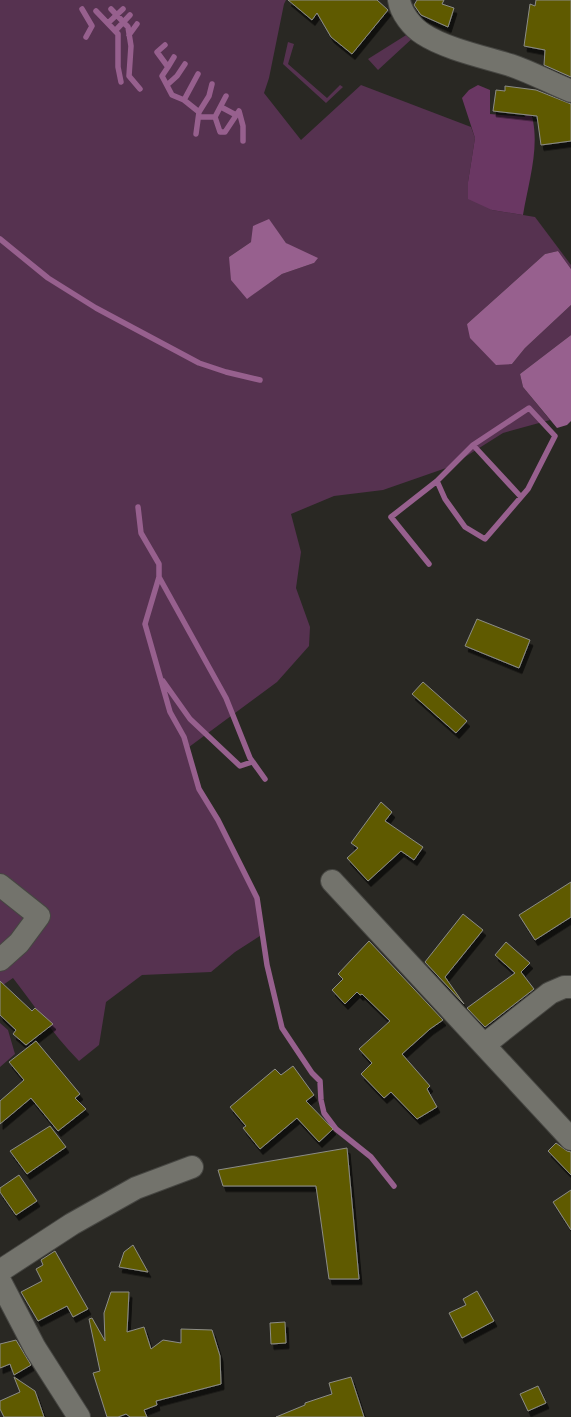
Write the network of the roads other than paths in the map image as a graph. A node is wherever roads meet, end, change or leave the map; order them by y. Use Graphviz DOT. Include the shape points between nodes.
graph roads {
  1 [pos="399,0"];
  2 [pos="571,91"];
  3 [pos="332,881"];
  4 [pos="0,885"];
  5 [pos="0,960"];
  6 [pos="571,988"];
  7 [pos="484,1045"];
  8 [pos="571,1138"];
  9 [pos="192,1167"];
  10 [pos="0,1271"];
  11 [pos="0,1281"];
  12 [pos="8,1318"];
  13 [pos="79,1417"];
  1 -- 2 [label="street" via="410,21 423,34"];
  3 -- 7 [label="street"];
  4 -- 5 [label="street" via="39,916 19,943"];
  6 -- 7 [label="street" via="564,987 550,993"];
  7 -- 8 [label="street"];
  9 -- 10 [label="street" via="136,1188 72,1224"];
  11 -- 12 [label="street"];
  12 -- 13 [label="street" via="35,1348"];
}
